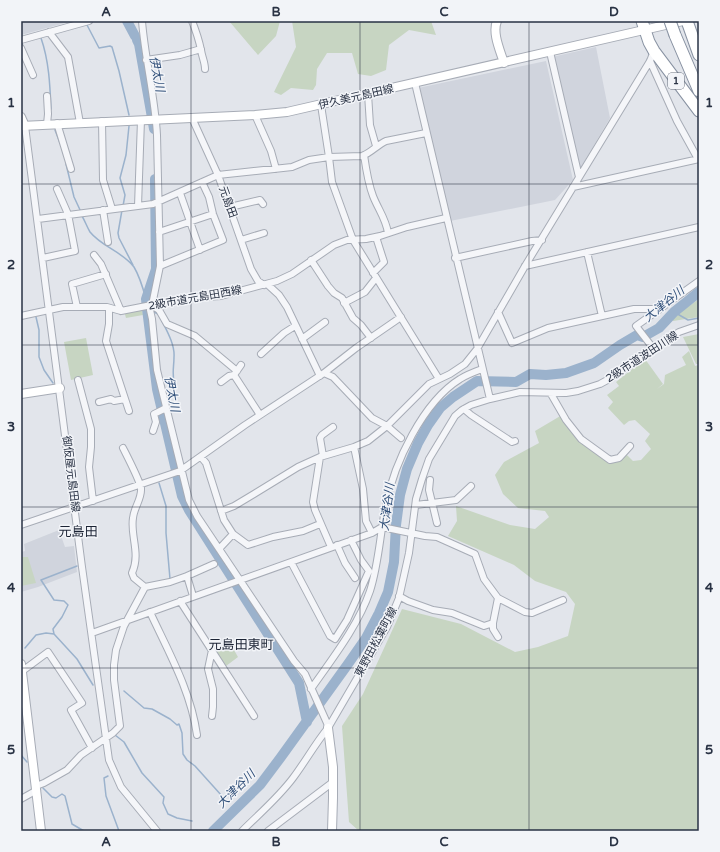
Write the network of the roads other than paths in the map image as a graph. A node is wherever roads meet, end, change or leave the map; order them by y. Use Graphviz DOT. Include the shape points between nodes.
graph roads {
  1 [pos="90,21"];
  2 [pos="142,21"];
  3 [pos="192,21"];
  4 [pos="670,21"];
  5 [pos="683,21"];
  6 [pos="687,21"];
  7 [pos="496,22"];
  8 [pos="643,25"];
  9 [pos="49,32"];
  10 [pos="21,40"];
  11 [pos="696,40"];
  12 [pos="21,48"];
  13 [pos="201,49"];
  14 [pos="550,52"];
  15 [pos="699,54"];
  16 [pos="652,56"];
  17 [pos="146,60"];
  18 [pos="504,62"];
  19 [pos="205,69"];
  20 [pos="33,75"];
  21 [pos="415,83"];
  22 [pos="699,90"];
  23 [pos="368,94"];
  24 [pos="47,96"];
  25 [pos="321,105"];
  26 [pos="699,111"];
  27 [pos="255,114"];
  28 [pos="21,117"];
  29 [pos="192,118"];
  30 [pos="141,120"];
  31 [pos="154,120"];
  32 [pos="102,121"];
  33 [pos="80,122"];
  34 [pos="57,123"];
  35 [pos="47,124"];
  36 [pos="23,126"];
  37 [pos="426,133"];
  38 [pos="376,146"];
  39 [pos="364,156"];
  40 [pos="329,157"];
  41 [pos="699,159"];
  42 [pos="70,169"];
  43 [pos="276,169"];
  44 [pos="218,175"];
  45 [pos="579,177"];
  46 [pos="202,182"];
  47 [pos="573,187"];
  48 [pos="57,189"];
  49 [pos="180,193"];
  50 [pos="156,203"];
  51 [pos="263,204"];
  52 [pos="138,206"];
  53 [pos="230,208"];
  54 [pos="112,209"];
  55 [pos="103,210"];
  56 [pos="68,214"];
  57 [pos="213,214"];
  58 [pos="446,218"];
  59 [pos="38,219"];
  60 [pos="189,221"];
  61 [pos="699,227"];
  62 [pos="158,232"];
  63 [pos="264,233"];
  64 [pos="388,234"];
  65 [pos="376,237"];
  66 [pos="241,240"];
  67 [pos="353,240"];
  68 [pos="542,240"];
  69 [pos="108,242"];
  70 [pos="200,250"];
  71 [pos="587,252"];
  72 [pos="94,255"];
  73 [pos="42,258"];
  74 [pos="455,258"];
  75 [pos="311,260"];
  76 [pos="160,266"];
  77 [pos="525,266"];
  78 [pos="106,274"];
  79 [pos="375,276"];
  80 [pos="699,281"];
  81 [pos="266,284"];
  82 [pos="344,303"];
  83 [pos="152,305"];
  84 [pos="77,307"];
  85 [pos="109,308"];
  86 [pos="660,309"];
  87 [pos="49,310"];
  88 [pos="121,311"];
  89 [pos="498,312"];
  90 [pos="21,316"];
  91 [pos="602,316"];
  92 [pos="401,317"];
  93 [pos="325,322"];
  94 [pos="699,325"];
  95 [pos="296,326"];
  96 [pos="371,338"];
  97 [pos="302,339"];
  98 [pos="653,348"];
  99 [pos="477,349"];
  100 [pos="261,354"];
  101 [pos="241,365"];
  102 [pos="482,371"];
  103 [pos="235,373"];
  104 [pos="322,374"];
  105 [pos="439,379"];
  106 [pos="78,380"];
  107 [pos="221,382"];
  108 [pos="60,388"];
  109 [pos="21,394"];
  110 [pos="551,394"];
  111 [pos="126,399"];
  112 [pos="490,399"];
  113 [pos="99,402"];
  114 [pos="166,408"];
  115 [pos="464,409"];
  116 [pos="129,411"];
  117 [pos="260,415"];
  118 [pos="388,426"];
  119 [pos="333,427"];
  120 [pos="153,431"];
  121 [pos="400,438"];
  122 [pos="515,441"];
  123 [pos="630,446"];
  124 [pos="354,447"];
  125 [pos="123,448"];
  126 [pos="201,457"];
  127 [pos="321,457"];
  128 [pos="181,471"];
  129 [pos="430,480"];
  130 [pos="140,486"];
  131 [pos="471,486"];
  132 [pos="93,501"];
  133 [pos="432,503"];
  134 [pos="416,505"];
  135 [pos="75,507"];
  136 [pos="221,511"];
  137 [pos="436,523"];
  138 [pos="320,524"];
  139 [pos="21,525"];
  140 [pos="383,528"];
  141 [pos="411,532"];
  142 [pos="372,533"];
  143 [pos="233,534"];
  144 [pos="352,540"];
  145 [pos="334,546"];
  146 [pos="219,549"];
  147 [pos="291,562"];
  148 [pos="214,564"];
  149 [pos="187,576"];
  150 [pos="355,578"];
  151 [pos="239,580"];
  152 [pos="145,587"];
  153 [pos="193,596"];
  154 [pos="399,596"];
  155 [pos="498,598"];
  156 [pos="563,600"];
  157 [pos="180,601"];
  158 [pos="150,612"];
  159 [pos="128,620"];
  160 [pos="494,623"];
  161 [pos="92,633"];
  162 [pos="498,637"];
  163 [pos="212,650"];
  164 [pos="21,669"];
  165 [pos="312,691"];
  166 [pos="212,716"];
  167 [pos="254,716"];
  168 [pos="328,726"];
  169 [pos="197,735"];
  170 [pos="104,740"];
  171 [pos="92,748"];
  172 [pos="333,782"];
  173 [pos="36,788"];
  174 [pos="21,799"];
  175 [pos="42,831"];
  176 [pos="157,831"];
  177 [pos="242,831"];
  178 [pos="268,831"];
  179 [pos="332,831"];
  1 -- 9 [label="street"];
  2 -- 17 [label="street"];
  3 -- 13 [label="street"];
  4 -- 22 [label="highway, 1, bridge"];
  5 -- 8 [label="main road, 伊久美元島田線"];
  6 -- 11 [label="highway"];
  7 -- 18 [label="main road" via="496,35"];
  8 -- 14 [label="main road, 伊久美元島田線"];
  8 -- 16 [label="highway, 1"];
  9 -- 10 [label="street"];
  9 -- 33 [label="street" via="68,57"];
  11 -- 15 [label="highway"];
  12 -- 20 [label="street"];
  13 -- 17 [label="street"];
  13 -- 19 [label="street" via="206,63"];
  14 -- 18 [label="main road, 伊久美元島田線"];
  14 -- 45 [label="street"];
  16 -- 26 [label="highway, 1"];
  16 -- 41 [label="street" via="677,121"];
  16 -- 45 [label="street"];
  17 -- 31 [label="street"];
  18 -- 21 [label="main road, 伊久美元島田線"];
  21 -- 23 [label="main road, 伊久美元島田線"];
  21 -- 37 [label="street"];
  23 -- 25 [label="main road, 伊久美元島田線"];
  23 -- 38 [label="street" via="370,125"];
  24 -- 35 [label="street"];
  25 -- 27 [label="main road, 伊久美元島田線" via="288,112"];
  25 -- 40 [label="street"];
  27 -- 29 [label="main road, 伊久美元島田線"];
  27 -- 43 [label="street"];
  28 -- 36 [label="main road"];
  29 -- 31 [label="main road, 伊久美元島田線"];
  29 -- 44 [label="street, 元島田"];
  30 -- 31 [label="main road, 伊久美元島田線"];
  30 -- 32 [label="main road, 伊久美元島田線"];
  30 -- 52 [label="street"];
  31 -- 50 [label="street"];
  32 -- 33 [label="main road, 伊久美元島田線"];
  32 -- 54 [label="street" via="103,180"];
  33 -- 34 [label="main road, 伊久美元島田線"];
  34 -- 35 [label="main road, 伊久美元島田線"];
  34 -- 42 [label="street"];
  35 -- 36 [label="main road, 伊久美元島田線"];
  36 -- 59 [label="street, 御仮屋元島田線"];
  37 -- 38 [label="street"];
  37 -- 58 [label="street"];
  38 -- 39 [label="street"];
  39 -- 40 [label="street"];
  39 -- 64 [label="street" via="372,193 386,222"];
  40 -- 43 [label="street"];
  40 -- 67 [label="street" via="332,182"];
  41 -- 47 [label="street"];
  43 -- 44 [label="street"];
  44 -- 46 [label="street"];
  44 -- 53 [label="street, 元島田"];
  45 -- 47 [label="street"];
  46 -- 49 [label="street"];
  46 -- 57 [label="street"];
  47 -- 68 [label="street"];
  48 -- 56 [label="street"];
  49 -- 50 [label="street"];
  49 -- 60 [label="street"];
  50 -- 52 [label="street"];
  50 -- 62 [label="street"];
  51 -- 53 [label="street" via="260,200"];
  52 -- 54 [label="street"];
  53 -- 66 [label="street, 元島田"];
  54 -- 55 [label="street"];
  55 -- 56 [label="street"];
  55 -- 69 [label="street"];
  56 -- 59 [label="street"];
  56 -- 73 [label="street" via="75,251"];
  57 -- 60 [label="street"];
  57 -- 70 [label="street" via="223,240"];
  58 -- 64 [label="street, 2級市道元島田西線"];
  58 -- 74 [label="street"];
  59 -- 73 [label="street, 御仮屋元島田線"];
  60 -- 62 [label="street"];
  60 -- 70 [label="street"];
  61 -- 71 [label="street"];
  62 -- 76 [label="street"];
  63 -- 66 [label="street"];
  64 -- 65 [label="street, 2級市道元島田西線"];
  65 -- 67 [label="street, 2級市道元島田西線"];
  65 -- 79 [label="street" via="384,262"];
  66 -- 81 [label="street, 元島田" via="258,281"];
  67 -- 75 [label="street, 2級市道元島田西線" via="334,245"];
  67 -- 79 [label="street"];
  68 -- 74 [label="street" via="532,240"];
  68 -- 77 [label="street"];
  70 -- 76 [label="street"];
  71 -- 77 [label="street"];
  71 -- 91 [label="street"];
  72 -- 78 [label="street"];
  73 -- 87 [label="street, 御仮屋元島田線"];
  74 -- 99 [label="street"];
  75 -- 81 [label="street, 2級市道元島田西線" via="292,274"];
  75 -- 82 [label="street" via="328,286"];
  76 -- 83 [label="street"];
  77 -- 89 [label="street"];
  78 -- 84 [label="street" via="72,284"];
  78 -- 88 [label="street"];
  79 -- 82 [label="street" via="365,292"];
  79 -- 92 [label="street"];
  80 -- 86 [label="street"];
  81 -- 83 [label="street, 2級市道元島田西線" via="221,296 187,298"];
  81 -- 95 [label="street, 元島田" via="279,295"];
  82 -- 96 [label="street" via="353,318"];
  83 -- 88 [label="street, 2級市道元島田西線"];
  83 -- 103 [label="street" via="159,310 167,324 194,336"];
  83 -- 114 [label="street" via="150,310 156,363"];
  84 -- 85 [label="street, 2級市道元島田西線"];
  84 -- 87 [label="street, 2級市道元島田西線"];
  85 -- 88 [label="street, 2級市道元島田西線"];
  85 -- 111 [label="street" via="106,340"];
  86 -- 91 [label="street" via="634,308"];
  86 -- 98 [label="street" via="636,326"];
  87 -- 90 [label="street, 2級市道元島田西線"];
  87 -- 108 [label="street, 御仮屋元島田線"];
  89 -- 91 [label="street" via="512,343 548,328"];
  89 -- 99 [label="street"];
  92 -- 96 [label="street"];
  92 -- 105 [label="street"];
  93 -- 97 [label="street"];
  94 -- 98 [label="street, 2級市道波田川線" via="679,332"];
  95 -- 97 [label="street, 元島田"];
  95 -- 100 [label="street" via="284,333"];
  96 -- 104 [label="street"];
  97 -- 104 [label="street, 元島田"];
  98 -- 110 [label="street, 2級市道波田川線" via="600,384 578,391"];
  99 -- 102 [label="street"];
  99 -- 105 [label="street" via="461,367"];
  101 -- 103 [label="street"];
  102 -- 112 [label="street"];
  102 -- 140 [label="street" via="467,375 449,387 420,421 400,461 386,502"];
  103 -- 107 [label="street"];
  103 -- 117 [label="street"];
  104 -- 117 [label="street"];
  104 -- 118 [label="street" via="333,377 372,418"];
  105 -- 118 [label="street" via="423,389"];
  106 -- 132 [label="street" via="91,429 89,467"];
  108 -- 109 [label="main road"];
  108 -- 135 [label="street, 御仮屋元島田線"];
  110 -- 112 [label="street, 2級市道波田川線" via="520,392"];
  110 -- 123 [label="street" via="566,420 582,439 610,460 619,458"];
  111 -- 113 [label="street"];
  111 -- 116 [label="street"];
  112 -- 115 [label="street, 東野田松葉町線"];
  114 -- 120 [label="street" via="154,414 156,422"];
  114 -- 128 [label="street"];
  115 -- 122 [label="street" via="512,442"];
  115 -- 134 [label="street, 東野田松葉町線" via="450,423 429,459"];
  117 -- 126 [label="street"];
  118 -- 121 [label="street"];
  118 -- 124 [label="street" via="368,441"];
  119 -- 127 [label="street" via="320,438"];
  124 -- 127 [label="street"];
  124 -- 142 [label="street" via="363,489 366,521"];
  125 -- 130 [label="street"];
  126 -- 128 [label="street"];
  126 -- 136 [label="street" via="206,463"];
  127 -- 136 [label="street" via="298,467 234,506"];
  127 -- 138 [label="street" via="314,502 314,510"];
  128 -- 130 [label="street"];
  128 -- 146 [label="street" via="197,516"];
  129 -- 133 [label="street"];
  130 -- 132 [label="street"];
  130 -- 152 [label="street" via="142,494 133,517 136,554 132,573"];
  131 -- 133 [label="street" via="456,500"];
  132 -- 135 [label="street"];
  133 -- 134 [label="street"];
  133 -- 137 [label="street"];
  134 -- 141 [label="street, 東野田松葉町線"];
  135 -- 139 [label="street"];
  135 -- 161 [label="street, 御仮屋元島田線"];
  136 -- 143 [label="street"];
  138 -- 143 [label="street" via="248,545"];
  138 -- 145 [label="street"];
  140 -- 141 [label="street"];
  140 -- 142 [label="street"];
  140 -- 165 [label="street" via="370,591 360,615"];
  141 -- 154 [label="street, 東野田松葉町線"];
  141 -- 155 [label="street" via="437,537 475,554 484,579"];
  142 -- 144 [label="street"];
  143 -- 146 [label="street"];
  144 -- 145 [label="street"];
  144 -- 147 [label="street" via="369,571 347,620 335,639 330,636"];
  145 -- 147 [label="street"];
  145 -- 150 [label="street"];
  146 -- 151 [label="street"];
  147 -- 151 [label="street"];
  148 -- 149 [label="street"];
  149 -- 152 [label="street"];
  149 -- 153 [label="street"];
  151 -- 153 [label="street"];
  151 -- 165 [label="street" via="305,674"];
  152 -- 159 [label="street"];
  153 -- 157 [label="street"];
  154 -- 160 [label="street" via="484,626"];
  154 -- 168 [label="street, 東野田松葉町線" via="387,627"];
  155 -- 156 [label="street" via="532,613"];
  155 -- 160 [label="street"];
  157 -- 158 [label="street"];
  157 -- 163 [label="street"];
  158 -- 159 [label="street"];
  158 -- 169 [label="street" via="180,676"];
  159 -- 161 [label="street"];
  159 -- 170 [label="street" via="116,650 114,665 120,726"];
  160 -- 162 [label="street" via="492,628"];
  161 -- 170 [label="street, 御仮屋元島田線"];
  163 -- 166 [label="street" via="208,669 214,699"];
  163 -- 167 [label="street"];
  164 -- 171 [label="street" via="48,652 82,703 71,710"];
  164 -- 173 [label="main road"];
  165 -- 168 [label="street"];
  168 -- 172 [label="main road"];
  168 -- 177 [label="street, 東野田松葉町線" via="292,779"];
  170 -- 171 [label="street"];
  170 -- 176 [label="street, 御仮屋元島田線" via="116,779"];
  171 -- 173 [label="street" via="81,755 67,770"];
  172 -- 178 [label="street"];
  172 -- 179 [label="main road"];
  173 -- 174 [label="street"];
  173 -- 175 [label="main road"];
}
